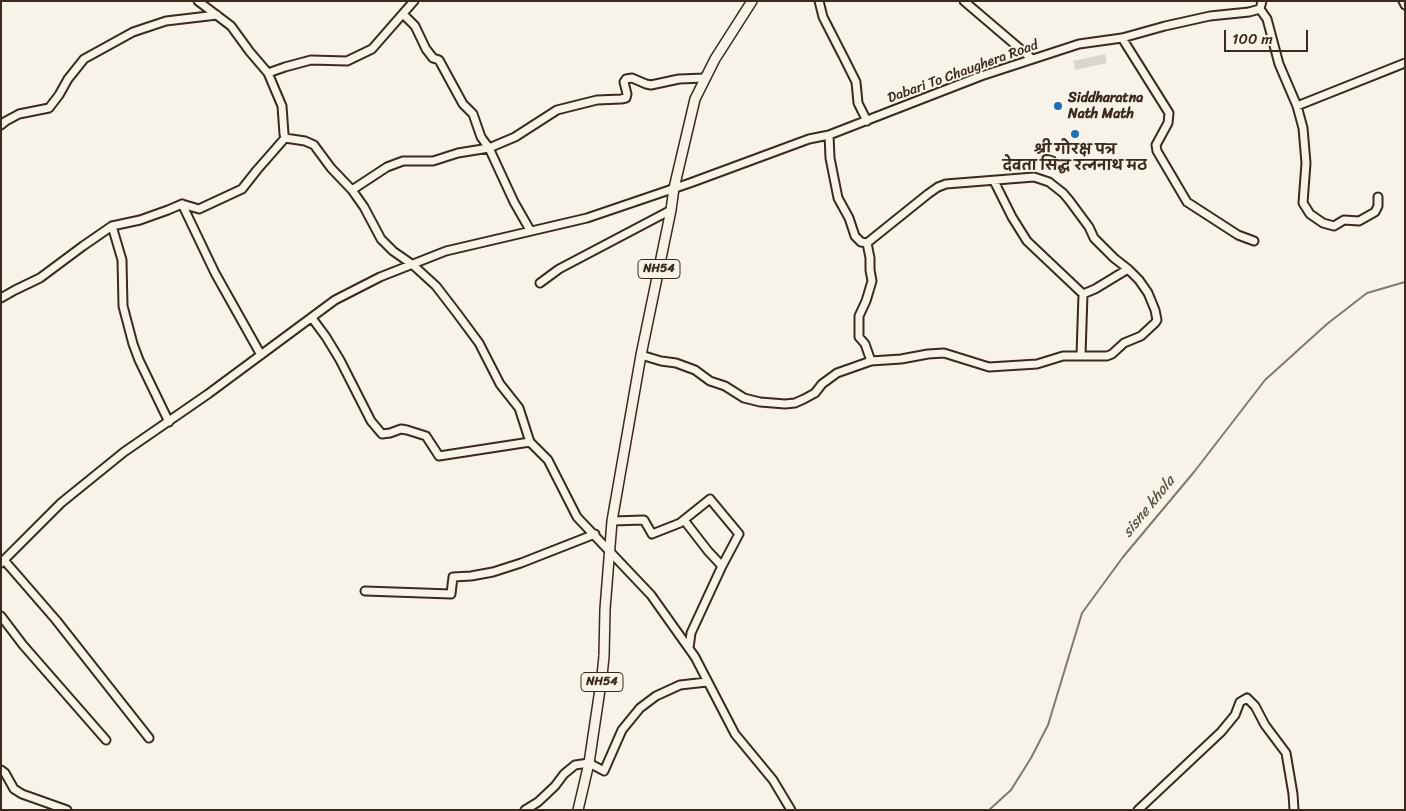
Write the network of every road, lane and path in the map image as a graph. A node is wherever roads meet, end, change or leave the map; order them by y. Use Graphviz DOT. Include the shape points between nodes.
graph roads {
  1 [pos="198,1"];
  2 [pos="414,1"];
  3 [pos="752,1"];
  4 [pos="819,1"];
  5 [pos="964,1"];
  6 [pos="1262,1"];
  7 [pos="1403,1"];
  8 [pos="1405,5"];
  9 [pos="1260,9"];
  10 [pos="403,14"];
  11 [pos="217,15"];
  12 [pos="1122,38"];
  13 [pos="1032,59"];
  14 [pos="1405,63"];
  15 [pos="268,73"];
  16 [pos="706,78"];
  17 [pos="1297,106"];
  18 [pos="866,121"];
  19 [pos="1,124"];
  20 [pos="829,134"];
  21 [pos="286,138"];
  22 [pos="489,148"];
  23 [pos="994,181"];
  24 [pos="674,188"];
  25 [pos="352,190"];
  26 [pos="1378,196"];
  27 [pos="182,204"];
  28 [pos="671,210"];
  29 [pos="112,226"];
  30 [pos="530,230"];
  31 [pos="1254,241"];
  32 [pos="867,243"];
  33 [pos="413,265"];
  34 [pos="1128,269"];
  35 [pos="540,282"];
  36 [pos="1083,294"];
  37 [pos="1,298"];
  38 [pos="312,318"];
  39 [pos="261,355"];
  40 [pos="641,355"];
  41 [pos="1081,355"];
  42 [pos="871,361"];
  43 [pos="168,422"];
  44 [pos="530,442"];
  45 [pos="612,520"];
  46 [pos="684,520"];
  47 [pos="595,534"];
  48 [pos="610,552"];
  49 [pos="3,561"];
  50 [pos="722,566"];
  51 [pos="365,591"];
  52 [pos="1,616"];
  53 [pos="689,648"];
  54 [pos="707,682"];
  55 [pos="149,738"];
  56 [pos="106,740"];
  57 [pos="589,763"];
  58 [pos="1,770"];
  59 [pos="67,810"];
  60 [pos="525,810"];
  61 [pos="578,810"];
  62 [pos="791,810"];
  63 [pos="1138,810"];
  64 [pos="1294,810"];
  1 -- 11 [label="street"];
  2 -- 10 [label="street"];
  3 -- 16 [label="main road, NH54"];
  4 -- 18 [label="street" via="823,17 856,82 858,102"];
  5 -- 13 [label="street"];
  6 -- 9 [label="street"];
  7 -- 8 [label="street"];
  9 -- 12 [label="street, Dabari To Chaughera Road" via="1210,16"];
  9 -- 17 [label="street" via="1267,19 1278,64"];
  10 -- 15 [label="street" via="372,49 347,61 311,60"];
  10 -- 22 [label="street" via="415,26 433,58 439,60 463,104 473,114 481,137"];
  11 -- 15 [label="street" via="231,26"];
  11 -- 19 [label="street" via="166,21 133,32 84,59 49,108 19,114"];
  12 -- 13 [label="street, Dabari To Chaughera Road" via="1079,44"];
  12 -- 31 [label="street" via="1168,113 1168,123 1156,145 1157,151 1187,202 1238,235"];
  13 -- 18 [label="street, Dabari To Chaughera Road"];
  14 -- 17 [label="street"];
  15 -- 21 [label="street" via="282,106"];
  16 -- 22 [label="street" via="651,85 626,79 626,98 597,100 557,110 515,137"];
  16 -- 24 [label="main road, NH54" via="695,99"];
  17 -- 26 [label="street" via="1306,163 1303,203 1310,214 1334,226 1344,220 1359,221 1375,212"];
  18 -- 20 [label="street, Dabari To Chaughera Road"];
  20 -- 24 [label="street, Dabari To Chaughera Road"];
  20 -- 32 [label="street" via="838,198 856,236"];
  21 -- 25 [label="street" via="314,145"];
  21 -- 27 [label="street" via="242,190 200,209"];
  22 -- 25 [label="street" via="433,161 403,161 387,167"];
  22 -- 30 [label="street"];
  23 -- 32 [label="street" via="938,187"];
  23 -- 34 [label="street" via="1034,178 1049,182 1069,200 1094,238"];
  23 -- 36 [label="street" via="1027,241"];
  24 -- 28 [label="main road, NH54"];
  24 -- 30 [label="street, Dabari To Chaughera Road" via="587,218"];
  25 -- 33 [label="street" via="381,239"];
  27 -- 29 [label="street"];
  27 -- 39 [label="street" via="215,273"];
  28 -- 35 [label="street"];
  28 -- 40 [label="main road, NH54"];
  29 -- 37 [label="street" via="40,278"];
  29 -- 43 [label="street" via="122,260 123,306 139,360"];
  30 -- 33 [label="street, Dabari To Chaughera Road" via="446,251"];
  32 -- 42 [label="street" via="872,281 858,324 859,336"];
  33 -- 38 [label="street, Dabari To Chaughera Road" via="380,277 335,300"];
  33 -- 44 [label="street" via="436,286 479,344 500,384 519,408"];
  34 -- 36 [label="street"];
  34 -- 41 [label="street" via="1148,293 1155,310 1155,324 1112,354"];
  36 -- 41 [label="street"];
  38 -- 39 [label="street, Dabari To Chaughera Road"];
  38 -- 44 [label="street" via="340,360 360,403 382,434 401,429 426,436 439,456"];
  39 -- 43 [label="street, Dabari To Chaughera Road"];
  40 -- 42 [label="street" via="695,370 744,398 785,404 815,393 837,373"];
  40 -- 45 [label="main road, NH54"];
  41 -- 42 [label="street" via="1063,356 1037,364 989,367 944,353"];
  43 -- 49 [label="street, Dabari To Chaughera Road" via="124,452 62,503"];
  44 -- 47 [label="street" via="548,460 577,517"];
  45 -- 46 [label="street" via="644,520 652,534"];
  45 -- 48 [label="main road, NH54"];
  46 -- 50 [label="street"];
  46 -- 50 [label="street" via="710,499 739,534"];
  47 -- 48 [label="street"];
  47 -- 51 [label="street" via="493,572 453,577 451,594"];
  48 -- 53 [label="street" via="651,595"];
  48 -- 57 [label="main road, NH54" via="604,656"];
  49 -- 55 [label="street" via="56,620"];
  50 -- 53 [label="street" via="691,632"];
  52 -- 56 [label="street"];
  53 -- 54 [label="street"];
  54 -- 57 [label="street" via="680,685 656,696 640,708 622,730 604,771"];
  54 -- 62 [label="street" via="735,734 773,780"];
  57 -- 60 [label="street" via="576,764 538,802"];
  57 -- 61 [label="main road, NH54"];
  58 -- 59 [label="street" via="14,789 22,794"];
  63 -- 64 [label="street" via="1221,732 1240,702 1247,698 1286,753"];
}
